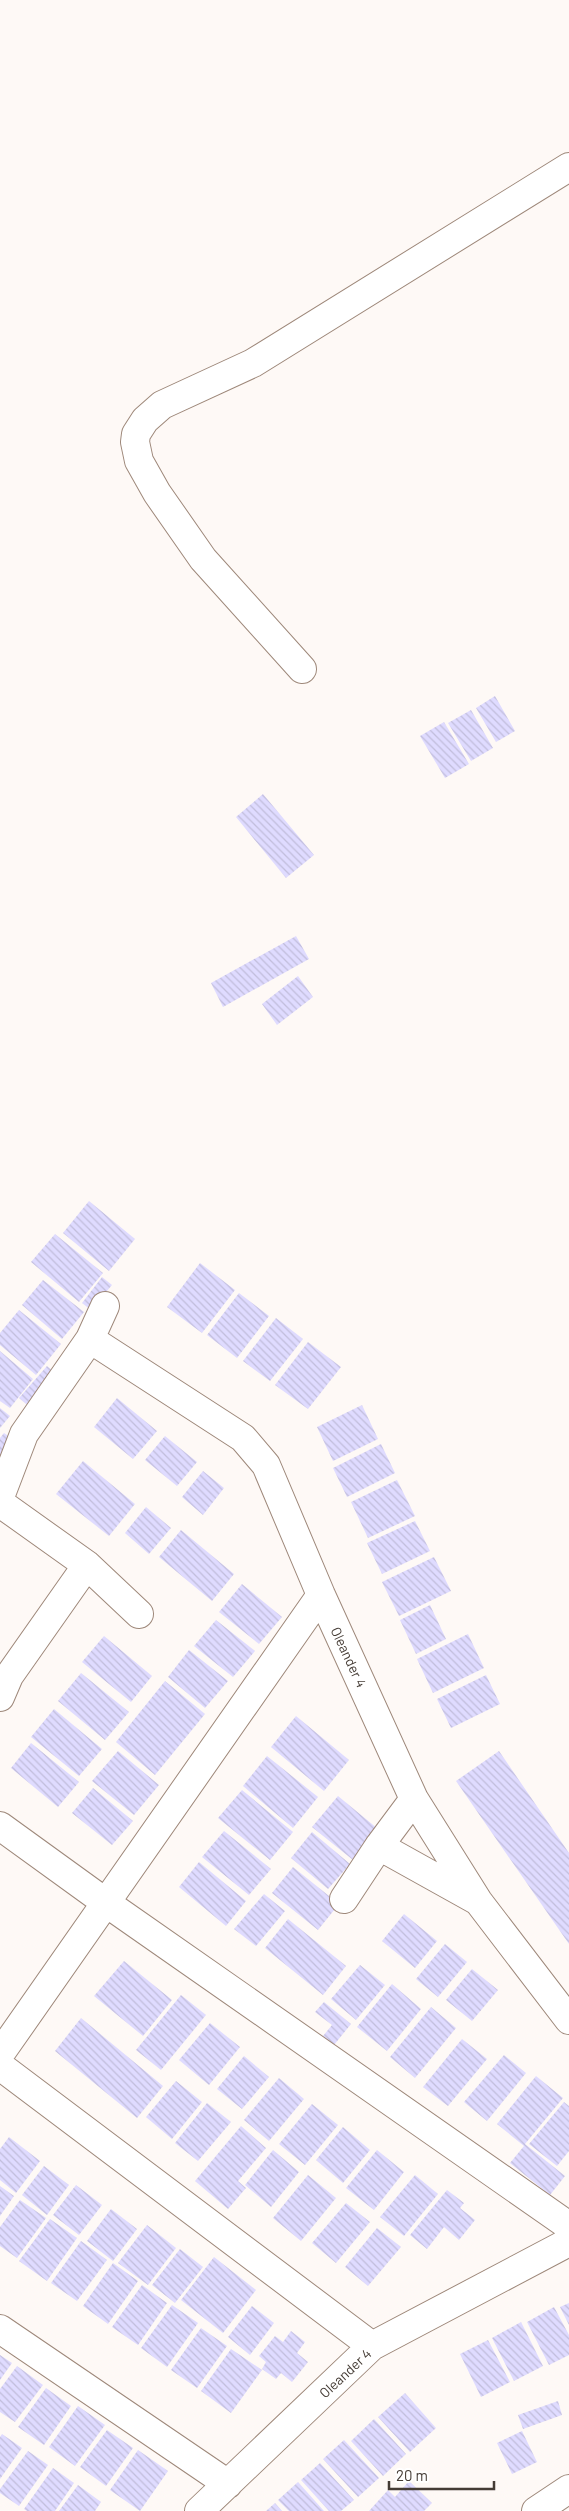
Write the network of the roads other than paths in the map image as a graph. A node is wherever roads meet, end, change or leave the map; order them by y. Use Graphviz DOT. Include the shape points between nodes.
graph roads {
  1 [pos="569,167"];
  2 [pos="302,669"];
  3 [pos="105,1306"];
  4 [pos="90,1339"];
  5 [pos="0,1497"];
  6 [pos="0,1503"];
  7 [pos="86,1565"];
  8 [pos="321,1595"];
  9 [pos="139,1614"];
  10 [pos="3,1683"];
  11 [pos="414,1799"];
  12 [pos="0,1826"];
  13 [pos="379,1846"];
  14 [pos="344,1899"];
  15 [pos="478,1901"];
  16 [pos="104,1902"];
  17 [pos="569,2020"];
  18 [pos="0,2054"];
  19 [pos="0,2066"];
  20 [pos="569,2226"];
  21 [pos="569,2242"];
  22 [pos="0,2329"];
  23 [pos="372,2346"];
  24 [pos="228,2484"];
  25 [pos="569,2489"];
  26 [pos="199,2511"];
  27 [pos="536,2511"];
  1 -- 2 [label="street" via="253,363 162,404 136,434 139,461 157,493 198,551"];
  3 -- 4 [label="street"];
  4 -- 5 [label="street" via="24,1434"];
  4 -- 8 [label="street, Oleander 4" via="242,1438 266,1465"];
  6 -- 7 [label="street"];
  7 -- 9 [label="street"];
  7 -- 10 [label="street"];
  8 -- 11 [label="street, Oleander 4"];
  8 -- 16 [label="street"];
  11 -- 13 [label="street"];
  11 -- 15 [label="street, Oleander 4"];
  12 -- 16 [label="street"];
  13 -- 14 [label="street"];
  13 -- 15 [label="street"];
  15 -- 17 [label="street, Oleander 4"];
  16 -- 18 [label="street"];
  16 -- 20 [label="street"];
  19 -- 23 [label="street"];
  21 -- 23 [label="street, Oleander 4"];
  22 -- 24 [label="street"];
  23 -- 24 [label="street, Oleander 4"];
  24 -- 26 [label="street, Oleander 4"];
  25 -- 27 [label="street"];
}
